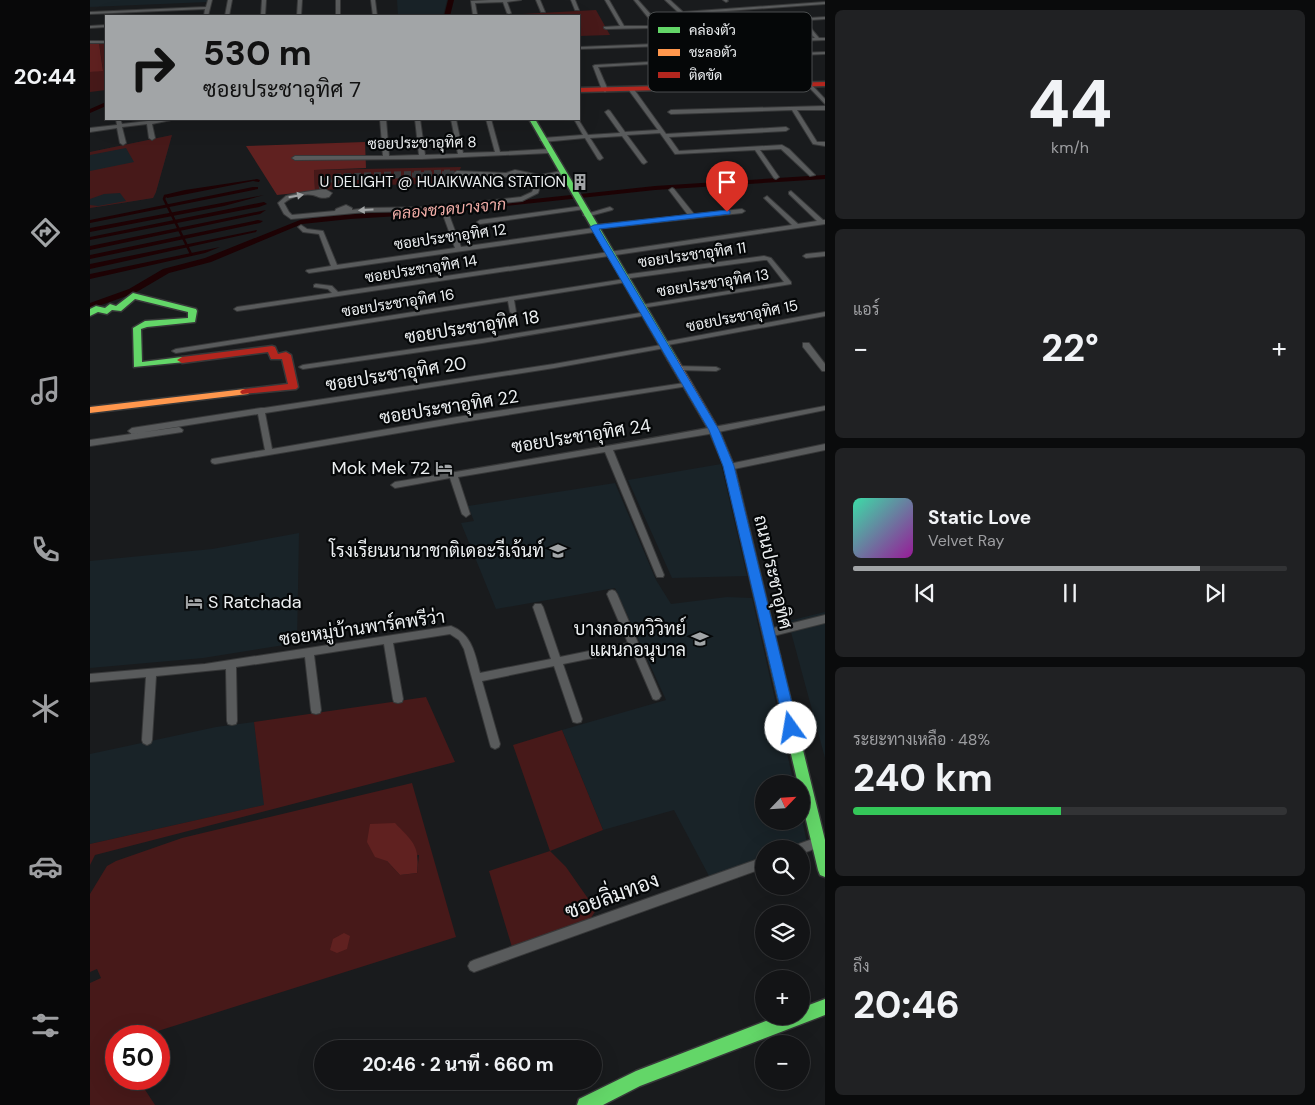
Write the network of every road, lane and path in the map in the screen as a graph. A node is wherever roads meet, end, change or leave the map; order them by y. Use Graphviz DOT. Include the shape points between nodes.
graph roads {
  1 [pos="210,0"];
  2 [pos="230,0"];
  3 [pos="264,0"];
  4 [pos="300,0"];
  5 [pos="338,0"];
  6 [pos="373,0"];
  7 [pos="519,0"];
  8 [pos="538,0"];
  9 [pos="573,0"];
  10 [pos="607,0"];
  11 [pos="636,0"];
  12 [pos="667,0"];
  13 [pos="505,1"];
  14 [pos="825,3"];
  15 [pos="208,8"];
  16 [pos="577,9"];
  17 [pos="544,11"];
  18 [pos="680,12"];
  19 [pos="695,12"];
  20 [pos="90,13"];
  21 [pos="509,13"];
  22 [pos="475,14"];
  23 [pos="648,14"];
  24 [pos="206,15"];
  25 [pos="227,15"];
  26 [pos="262,15"];
  27 [pos="299,15"];
  28 [pos="338,15"];
  29 [pos="375,15"];
  30 [pos="825,18"];
  31 [pos="812,19"];
  32 [pos="105,26"];
  33 [pos="90,27"];
  34 [pos="648,27"];
  35 [pos="606,28"];
  36 [pos="622,28"];
  37 [pos="812,32"];
  38 [pos="812,39"];
  39 [pos="818,39"];
  40 [pos="825,39"];
  41 [pos="90,42"];
  42 [pos="105,42"];
  43 [pos="648,45"];
  44 [pos="580,48"];
  45 [pos="825,53"];
  46 [pos="812,54"];
  47 [pos="648,63"];
  48 [pos="812,84"];
  49 [pos="825,84"];
  50 [pos="812,87"];
  51 [pos="631,89"];
  52 [pos="648,89"];
  53 [pos="580,90"];
  54 [pos="604,90"];
  55 [pos="825,102"];
  56 [pos="825,108"];
  57 [pos="794,109"];
  58 [pos="685,111"];
  59 [pos="608,112"];
  60 [pos="671,112"];
  61 [pos="118,120"];
  62 [pos="156,120"];
  63 [pos="168,120"];
  64 [pos="383,120"];
  65 [pos="417,120"];
  66 [pos="453,120"];
  67 [pos="488,120"];
  68 [pos="533,120"];
  69 [pos="577,120"];
  70 [pos="690,121"];
  71 [pos="149,122"];
  72 [pos="120,126"];
  73 [pos="786,129"];
  74 [pos="90,130"];
  75 [pos="663,133"];
  76 [pos="625,134"];
  77 [pos="586,136"];
  78 [pos="152,138"];
  79 [pos="543,140"];
  80 [pos="123,143"];
  81 [pos="825,144"];
  82 [pos="757,149"];
  83 [pos="550,151"];
  84 [pos="498,154"];
  85 [pos="461,156"];
  86 [pos="386,157"];
  87 [pos="422,157"];
  88 [pos="295,158"];
  89 [pos="600,158"];
  90 [pos="644,162"];
  91 [pos="457,173"];
  92 [pos="562,173"];
  93 [pos="507,175"];
  94 [pos="812,175"];
  95 [pos="539,176"];
  96 [pos="527,177"];
  97 [pos="776,177"];
  98 [pos="672,190"];
  99 [pos="321,191"];
  100 [pos="791,193"];
  101 [pos="767,198"];
  102 [pos="580,203"];
  103 [pos="610,209"];
  104 [pos="742,211"];
  105 [pos="445,212"];
  106 [pos="692,216"];
  107 [pos="480,222"];
  108 [pos="823,222"];
  109 [pos="795,226"];
  110 [pos="301,227"];
  111 [pos="595,228"];
  112 [pos="458,248"];
  113 [pos="609,253"];
  114 [pos="825,254"];
  115 [pos="806,256"];
  116 [pos="335,267"];
  117 [pos="309,271"];
  118 [pos="624,279"];
  119 [pos="788,284"];
  120 [pos="316,286"];
  121 [pos="336,294"];
  122 [pos="510,300"];
  123 [pos="237,309"];
  124 [pos="644,310"];
  125 [pos="513,312"];
  126 [pos="90,313"];
  127 [pos="825,314"];
  128 [pos="664,345"];
  129 [pos="806,345"];
  130 [pos="176,351"];
  131 [pos="303,367"];
  132 [pos="678,368"];
  133 [pos="716,369"];
  134 [pos="825,369"];
  135 [pos="688,384"];
  136 [pos="825,408"];
  137 [pos="90,410"];
  138 [pos="261,410"];
  139 [pos="179,430"];
  140 [pos="714,430"];
  141 [pos="132,431"];
  142 [pos="90,443"];
  143 [pos="825,447"];
  144 [pos="608,449"];
  145 [pos="269,452"];
  146 [pos="215,461"];
  147 [pos="729,467"];
  148 [pos="453,474"];
  149 [pos="395,485"];
  150 [pos="466,514"];
  151 [pos="660,575"];
  152 [pos="612,594"];
  153 [pos="538,606"];
  154 [pos="825,618"];
  155 [pos="769,633"];
  156 [pos="388,639"];
  157 [pos="634,646"];
  158 [pos="309,651"];
  159 [pos="558,662"];
  160 [pos="232,663"];
  161 [pos="151,673"];
  162 [pos="90,678"];
  163 [pos="476,678"];
  164 [pos="656,696"];
  165 [pos="398,700"];
  166 [pos="316,710"];
  167 [pos="577,719"];
  168 [pos="232,721"];
  169 [pos="147,740"];
  170 [pos="495,744"];
  171 [pos="818,842"];
  172 [pos="810,845"];
  173 [pos="755,865"];
  174 [pos="825,870"];
  175 [pos="474,966"];
  176 [pos="825,1007"];
  177 [pos="810,1013"];
  178 [pos="777,1025"];
  179 [pos="585,1105"];
  1 -- 15 [label="street"];
  2 -- 25 [label="street"];
  3 -- 26 [label="street"];
  4 -- 27 [label="street"];
  5 -- 28 [label="street"];
  6 -- 29 [label="street"];
  7 -- 13 [label="street"];
  8 -- 17 [label="street"];
  9 -- 16 [label="street"];
  10 -- 36 [label="street"];
  11 -- 23 [label="street"];
  12 -- 18 [label="street"];
  13 -- 21 [label="street"];
  13 -- 22 [label="street" via="473,2"];
  14 -- 19 [label="street"];
  15 -- 20 [label="street"];
  15 -- 24 [label="street"];
  30 -- 31 [label="street"];
  32 -- 33 [label="street"];
  34 -- 36 [label="street"];
  35 -- 36 [label="street"];
  37 -- 39 [label="street"];
  38 -- 39 [label="street"];
  39 -- 40 [label="street"];
  41 -- 42 [label="street"];
  43 -- 44 [label="street"];
  45 -- 46 [label="street"];
  47 -- 54 [label="street" via="595,66"];
  48 -- 49 [label="main road"];
  50 -- 55 [label="street"];
  51 -- 52 [label="main road"];
  51 -- 54 [label="main road"];
  51 -- 75 [label="street"];
  53 -- 54 [label="main road"];
  56 -- 57 [label="street"];
  57 -- 58 [label="street"];
  57 -- 81 [label="street" via="814,142"];
  58 -- 60 [label="street"];
  58 -- 70 [label="street"];
  59 -- 76 [label="street"];
  61 -- 72 [label="street"];
  62 -- 63 [label="street"];
  62 -- 71 [label="street"];
  64 -- 86 [label="street"];
  65 -- 87 [label="street"];
  66 -- 85 [label="street"];
  67 -- 84 [label="street"];
  68 -- 79 [label="main road, ถนนประชาอุทิศ"];
  69 -- 77 [label="street"];
  71 -- 72 [label="street"];
  71 -- 78 [label="street"];
  72 -- 74 [label="street"];
  72 -- 80 [label="street"];
  73 -- 75 [label="street"];
  75 -- 76 [label="street"];
  75 -- 82 [label="street" via="677,153"];
  76 -- 77 [label="street"];
  76 -- 90 [label="street"];
  77 -- 79 [label="street"];
  77 -- 89 [label="street"];
  79 -- 83 [label="main road, ถนนประชาอุทิศ"];
  82 -- 94 [label="street" via="787,150"];
  82 -- 97 [label="street"];
  83 -- 84 [label="street, ซอยประชาอุทิศ 8"];
  83 -- 92 [label="main road, ถนนประชาอุทิศ"];
  84 -- 85 [label="street, ซอยประชาอุทิศ 8"];
  85 -- 87 [label="street, ซอยประชาอุทิศ 8"];
  86 -- 87 [label="street, ซอยประชาอุทิศ 8"];
  86 -- 88 [label="street, ซอยประชาอุทิศ 8"];
  91 -- 93 [label="street"];
  92 -- 95 [label="street"];
  92 -- 102 [label="main road, ถนนประชาอุทิศ"];
  93 -- 95 [label="street" via="515,172"];
  93 -- 96 [label="street" via="517,180"];
  95 -- 96 [label="street"];
  96 -- 99 [label="street, one-way" via="536,190 522,198 433,209 349,211 299,218 286,213 281,203 292,196"];
  98 -- 106 [label="street"];
  100 -- 108 [label="street"];
  101 -- 109 [label="street"];
  102 -- 103 [label="street"];
  102 -- 107 [label="street"];
  102 -- 111 [label="main road, ถนนประชาอุทิศ"];
  104 -- 106 [label="street, ซอยประชาอุทิศ 12"];
  105 -- 112 [label="street"];
  106 -- 111 [label="street, ซอยประชาอุทิศ 12"];
  108 -- 109 [label="street, ซอยประชาอุทิศ 14"];
  109 -- 113 [label="street, ซอยประชาอุทิศ 14"];
  110 -- 116 [label="street" via="305,231 321,232"];
  111 -- 112 [label="street, ซอยประชาอุทิศ 12"];
  111 -- 113 [label="main road, ถนนประชาอุทิศ"];
  112 -- 116 [label="street, ซอยประชาอุทิศ 12"];
  113 -- 118 [label="main road, ถนนประชาอุทิศ"];
  113 -- 121 [label="street, ซอยประชาอุทิศ 14"];
  114 -- 115 [label="street"];
  116 -- 117 [label="street, ซอยประชาอุทิศ 12"];
  118 -- 119 [label="street, ซอยประชาอุทิศ 11" via="764,258"];
  118 -- 122 [label="street, ซอยประชาอุทิศ 16"];
  118 -- 124 [label="main road, ถนนประชาอุทิศ"];
  119 -- 124 [label="street, ซอยประชาอุทิศ 13"];
  120 -- 121 [label="street" via="330,287"];
  121 -- 123 [label="street, ซอยประชาอุทิศ 14"];
  122 -- 125 [label="street"];
  122 -- 130 [label="street, ซอยประชาอุทิศ 16"];
  124 -- 128 [label="main road, ถนนประชาอุทิศ"];
  124 -- 131 [label="street, ซอยประชาอุทิศ 18" via="482,341"];
  126 -- 137 [label="main road" via="96,309 118,309 133,296 193,311 192,320 145,324 137,328 137,365 272,349 274,356 286,355 293,387"];
  127 -- 128 [label="street, ซอยประชาอุทิศ 15"];
  128 -- 132 [label="main road, ถนนประชาอุทิศ"];
  128 -- 138 [label="street, ซอยประชาอุทิศ 20" via="554,366"];
  129 -- 134 [label="street"];
  132 -- 133 [label="street"];
  132 -- 135 [label="main road, ถนนประชาอุทิศ"];
  135 -- 140 [label="main road, ถนนประชาอุทิศ"];
  135 -- 145 [label="street, ซอยประชาอุทิศ 22"];
  136 -- 140 [label="street, ซอยประชาอุทิศ 24"];
  138 -- 141 [label="street, ซอยประชาอุทิศ 20"];
  138 -- 145 [label="street"];
  139 -- 142 [label="street"];
  140 -- 144 [label="street, ซอยประชาอุทิศ 24"];
  140 -- 147 [label="main road, ถนนประชาอุทิศ"];
  143 -- 147 [label="street"];
  144 -- 148 [label="street, ซอยประชาอุทิศ 24"];
  144 -- 151 [label="street"];
  145 -- 146 [label="street, ซอยประชาอุทิศ 22"];
  147 -- 155 [label="main road, ถนนประชาอุทิศ"];
  148 -- 149 [label="street, ซอยประชาอุทิศ 24"];
  148 -- 150 [label="street"];
  152 -- 157 [label="street"];
  153 -- 159 [label="street"];
  154 -- 155 [label="street"];
  155 -- 171 [label="main road, ถนนประชาอุทิศ"];
  156 -- 158 [label="street, ซอยหมู่บ้านพาร์คพรีว่า"];
  156 -- 163 [label="street, ซอยหมู่บ้านพาร์คพรีว่า" via="451,630 459,632 464,638"];
  156 -- 165 [label="street"];
  157 -- 159 [label="street"];
  157 -- 164 [label="street"];
  158 -- 160 [label="street, ซอยหมู่บ้านพาร์คพรีว่า"];
  158 -- 166 [label="street"];
  159 -- 163 [label="street"];
  159 -- 167 [label="street"];
  160 -- 161 [label="street, ซอยหมู่บ้านพาร์คพรีว่า"];
  160 -- 168 [label="street"];
  161 -- 162 [label="street, ซอยหมู่บ้านพาร์คพรีว่า"];
  161 -- 169 [label="street"];
  163 -- 170 [label="street"];
  171 -- 172 [label="street"];
  171 -- 174 [label="main road, ถนนประชาอุทิศ"];
  173 -- 175 [label="street, ซอยลิ่มทอง"];
  176 -- 177 [label="main road"];
  178 -- 179 [label="main road" via="636,1079"];
}
